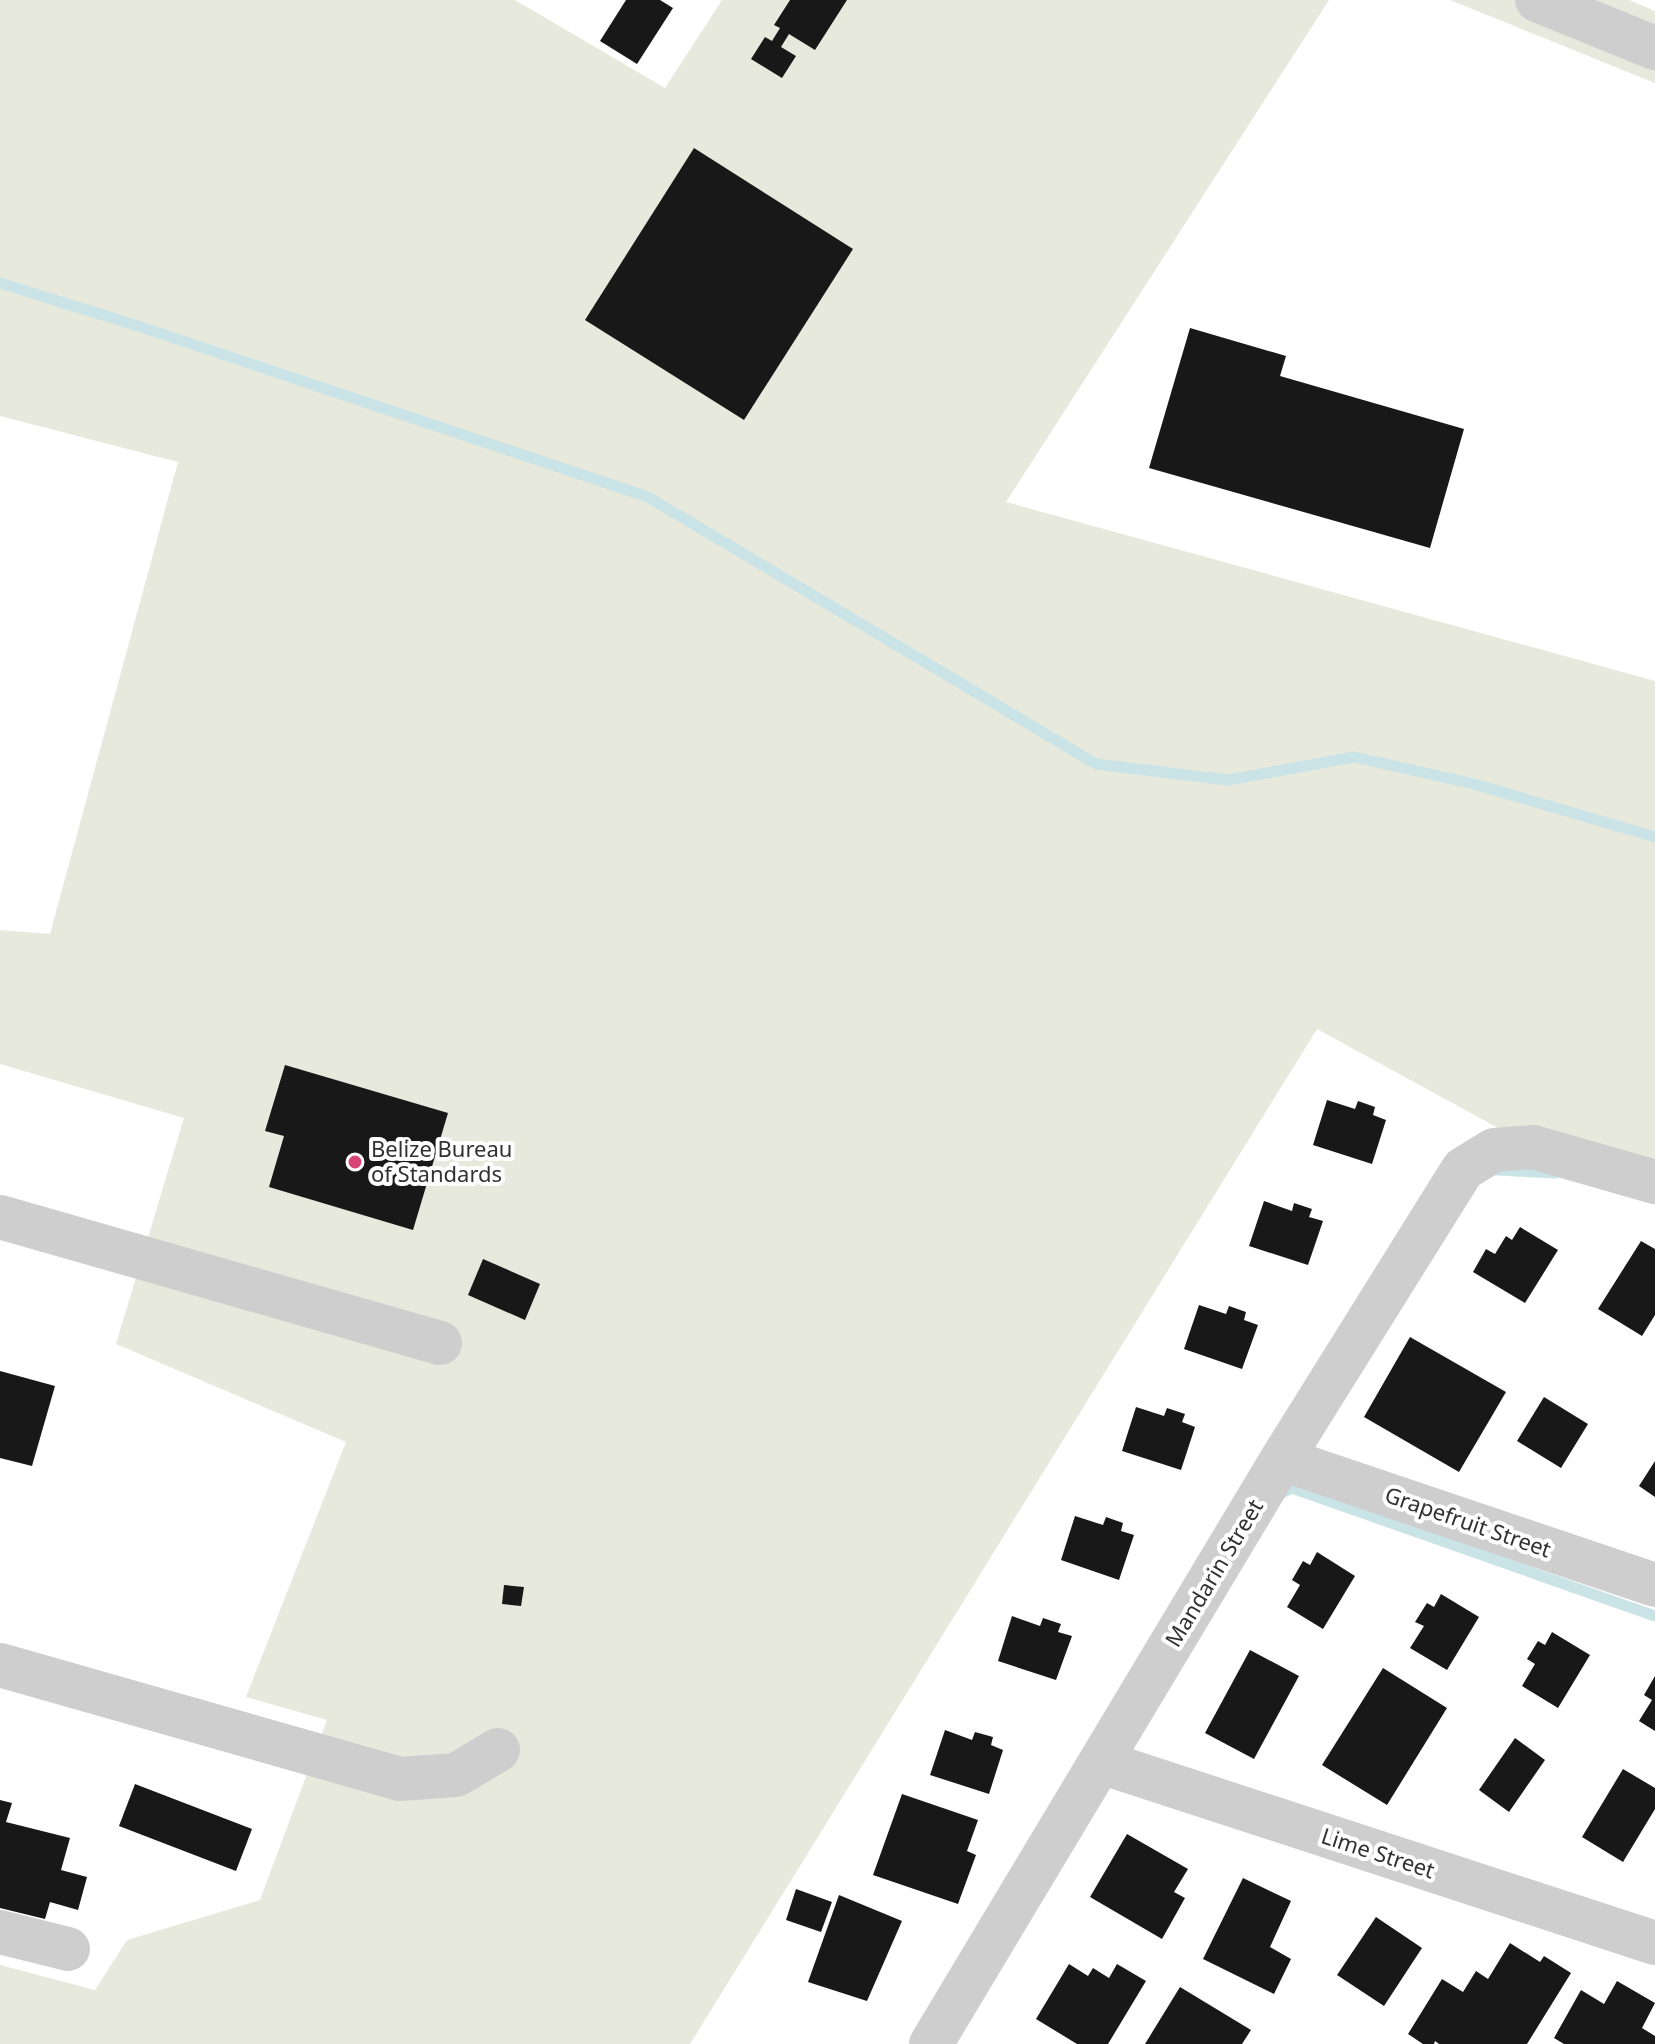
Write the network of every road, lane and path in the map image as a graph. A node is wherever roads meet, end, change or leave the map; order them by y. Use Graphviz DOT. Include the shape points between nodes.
graph roads {
  1 [pos="1537,0"];
  2 [pos="1655,48"];
  3 [pos="1655,1182"];
  4 [pos="0,1217"];
  5 [pos="440,1343"];
  6 [pos="1282,1459"];
  7 [pos="1655,1585"];
  8 [pos="0,1665"];
  9 [pos="498,1750"];
  10 [pos="1101,1762"];
  11 [pos="0,1932"];
  12 [pos="1655,1943"];
  13 [pos="68,1949"];
  14 [pos="931,2044"];
  1 -- 2 [label="street"];
  3 -- 6 [label="street, Mandarin Street" via="1533,1147 1494,1150 1463,1169"];
  4 -- 5 [label="street"];
  6 -- 7 [label="street, Grapefruit Street"];
  6 -- 10 [label="street, Mandarin Street"];
  8 -- 9 [label="street" via="400,1779 456,1775"];
  10 -- 12 [label="street, Lime Street"];
  10 -- 14 [label="street, Mandarin Street"];
  11 -- 13 [label="street"];
}
